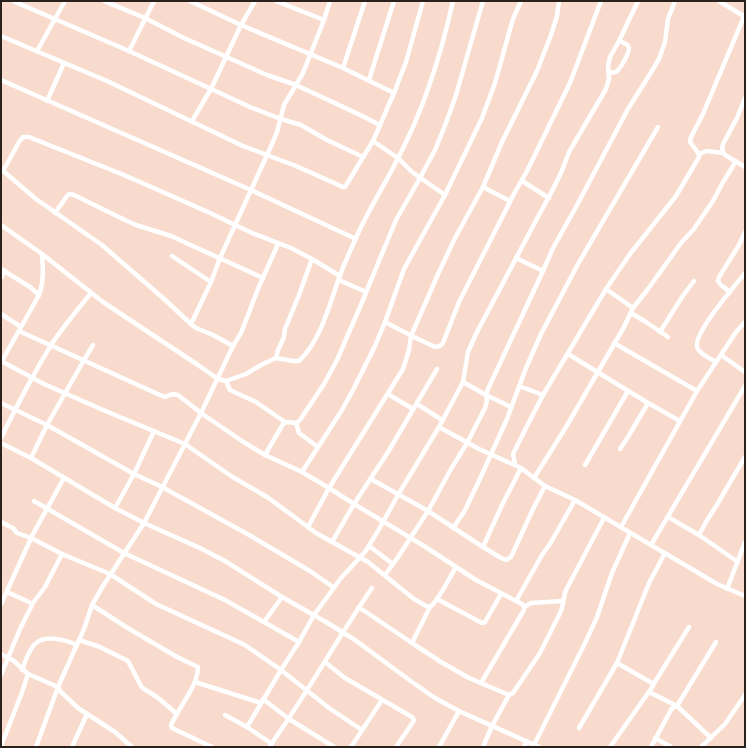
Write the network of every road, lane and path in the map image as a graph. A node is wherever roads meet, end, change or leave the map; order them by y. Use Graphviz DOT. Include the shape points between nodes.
graph roads {
  1 [pos="13,1"];
  2 [pos="65,1"];
  3 [pos="104,1"];
  4 [pos="154,1"];
  5 [pos="190,1"];
  6 [pos="255,1"];
  7 [pos="276,1"];
  8 [pos="330,1"];
  9 [pos="366,1"];
  10 [pos="394,1"];
  11 [pos="423,1"];
  12 [pos="453,1"];
  13 [pos="483,1"];
  14 [pos="521,1"];
  15 [pos="559,1"];
  16 [pos="601,1"];
  17 [pos="638,1"];
  18 [pos="675,1"];
  19 [pos="719,1"];
  20 [pos="745,16"];
  21 [pos="145,18"];
  22 [pos="55,19"];
  23 [pos="324,20"];
  24 [pos="241,25"];
  25 [pos="1,36"];
  26 [pos="620,41"];
  27 [pos="37,51"];
  28 [pos="129,51"];
  29 [pos="311,54"];
  30 [pos="227,56"];
  31 [pos="64,63"];
  32 [pos="343,68"];
  33 [pos="609,73"];
  34 [pos="1,80"];
  35 [pos="368,80"];
  36 [pos="296,86"];
  37 [pos="211,89"];
  38 [pos="394,92"];
  39 [pos="745,98"];
  40 [pos="47,100"];
  41 [pos="281,119"];
  42 [pos="192,121"];
  43 [pos="380,125"];
  44 [pos="658,127"];
  45 [pos="373,141"];
  46 [pos="723,153"];
  47 [pos="699,154"];
  48 [pos="267,155"];
  49 [pos="363,157"];
  50 [pos="398,158"];
  51 [pos="736,161"];
  52 [pos="745,167"];
  53 [pos="2,170"];
  54 [pos="420,178"];
  55 [pos="522,181"];
  56 [pos="483,187"];
  57 [pos="251,190"];
  58 [pos="445,195"];
  59 [pos="549,198"];
  60 [pos="510,201"];
  61 [pos="55,213"];
  62 [pos="1,225"];
  63 [pos="236,225"];
  64 [pos="745,232"];
  65 [pos="356,239"];
  66 [pos="278,244"];
  67 [pos="42,254"];
  68 [pos="172,256"];
  69 [pos="220,258"];
  70 [pos="312,258"];
  71 [pos="516,258"];
  72 [pos="3,270"];
  73 [pos="543,271"];
  74 [pos="745,272"];
  75 [pos="1,278"];
  76 [pos="263,278"];
  77 [pos="339,278"];
  78 [pos="694,281"];
  79 [pos="211,282"];
  80 [pos="606,289"];
  81 [pos="366,292"];
  82 [pos="730,292"];
  83 [pos="91,294"];
  84 [pos="39,295"];
  85 [pos="632,310"];
  86 [pos="196,313"];
  87 [pos="1,314"];
  88 [pos="184,318"];
  89 [pos="385,322"];
  90 [pos="745,322"];
  91 [pos="191,324"];
  92 [pos="20,329"];
  93 [pos="660,332"];
  94 [pos="411,336"];
  95 [pos="668,337"];
  96 [pos="614,343"];
  97 [pos="51,345"];
  98 [pos="93,346"];
  99 [pos="234,346"];
  100 [pos="568,354"];
  101 [pos="720,356"];
  102 [pos="276,358"];
  103 [pos="84,360"];
  104 [pos="1,361"];
  105 [pos="716,362"];
  106 [pos="437,369"];
  107 [pos="597,372"];
  108 [pos="745,372"];
  109 [pos="33,378"];
  110 [pos="218,378"];
  111 [pos="226,381"];
  112 [pos="463,382"];
  113 [pos="518,386"];
  114 [pos="745,386"];
  115 [pos="628,390"];
  116 [pos="697,391"];
  117 [pos="66,393"];
  118 [pos="388,394"];
  119 [pos="543,395"];
  120 [pos="486,396"];
  121 [pos="1,403"];
  122 [pos="648,403"];
  123 [pos="417,404"];
  124 [pos="511,407"];
  125 [pos="15,409"];
  126 [pos="413,409"];
  127 [pos="201,413"];
  128 [pos="442,420"];
  129 [pos="680,420"];
  130 [pos="285,422"];
  131 [pos="296,423"];
  132 [pos="47,425"];
  133 [pos="439,427"];
  134 [pos="154,431"];
  135 [pos="1,438"];
  136 [pos="1,443"];
  137 [pos="468,443"];
  138 [pos="184,444"];
  139 [pos="318,447"];
  140 [pos="620,449"];
  141 [pos="490,454"];
  142 [pos="265,455"];
  143 [pos="745,457"];
  144 [pos="31,458"];
  145 [pos="515,464"];
  146 [pos="585,466"];
  147 [pos="521,468"];
  148 [pos="302,472"];
  149 [pos="134,474"];
  150 [pos="64,478"];
  151 [pos="534,478"];
  152 [pos="371,479"];
  153 [pos="545,486"];
  154 [pos="162,487"];
  155 [pos="329,488"];
  156 [pos="398,495"];
  157 [pos="575,500"];
  158 [pos="34,502"];
  159 [pos="354,504"];
  160 [pos="114,508"];
  161 [pos="47,509"];
  162 [pos="428,511"];
  163 [pos="668,517"];
  164 [pos="604,518"];
  165 [pos="1,522"];
  166 [pos="144,522"];
  167 [pos="383,522"];
  168 [pos="308,527"];
  169 [pos="621,527"];
  170 [pos="453,528"];
  171 [pos="630,533"];
  172 [pos="699,535"];
  173 [pos="31,538"];
  174 [pos="410,538"];
  175 [pos="332,542"];
  176 [pos="745,542"];
  177 [pos="651,545"];
  178 [pos="369,546"];
  179 [pos="483,547"];
  180 [pos="124,553"];
  181 [pos="665,553"];
  182 [pos="62,554"];
  183 [pos="360,558"];
  184 [pos="738,562"];
  185 [pos="393,564"];
  186 [pos="456,566"];
  187 [pos="110,574"];
  188 [pos="385,575"];
  189 [pos="333,587"];
  190 [pos="372,588"];
  191 [pos="727,589"];
  192 [pos="7,592"];
  193 [pos="502,594"];
  194 [pos="745,596"];
  195 [pos="282,597"];
  196 [pos="437,599"];
  197 [pos="516,601"];
  198 [pos="563,601"];
  199 [pos="1,604"];
  200 [pos="32,604"];
  201 [pos="92,605"];
  202 [pos="430,607"];
  203 [pos="524,607"];
  204 [pos="358,608"];
  205 [pos="314,615"];
  206 [pos="264,622"];
  207 [pos="689,627"];
  208 [pos="343,632"];
  209 [pos="299,642"];
  210 [pos="716,642"];
  211 [pos="78,643"];
  212 [pos="412,643"];
  213 [pos="1,654"];
  214 [pos="8,658"];
  215 [pos="325,662"];
  216 [pos="617,663"];
  217 [pos="22,670"];
  218 [pos="281,670"];
  219 [pos="28,674"];
  220 [pos="1,676"];
  221 [pos="195,682"];
  222 [pos="481,683"];
  223 [pos="653,685"];
  224 [pos="58,687"];
  225 [pos="307,690"];
  226 [pos="649,692"];
  227 [pos="509,695"];
  228 [pos="745,695"];
  229 [pos="382,700"];
  230 [pos="262,701"];
  231 [pos="677,706"];
  232 [pos="459,711"];
  233 [pos="87,714"];
  234 [pos="176,714"];
  235 [pos="225,715"];
  236 [pos="289,719"];
  237 [pos="492,726"];
  238 [pos="247,727"];
  239 [pos="579,728"];
  240 [pos="362,730"];
  241 [pos="655,738"];
  242 [pos="711,738"];
  243 [pos="527,741"];
  244 [pos="270,745"];
  245 [pos="534,745"];
  246 [pos="1,746"];
  247 [pos="131,746"];
  248 [pos="36,747"];
  249 [pos="72,747"];
  250 [pos="212,747"];
  251 [pos="334,747"];
  252 [pos="351,747"];
  253 [pos="396,747"];
  254 [pos="439,747"];
  255 [pos="483,747"];
  256 [pos="524,747"];
  257 [pos="539,747"];
  258 [pos="610,747"];
  259 [pos="651,747"];
  260 [pos="671,747"];
  261 [pos="701,747"];
  1 -- 22 [label="street"];
  2 -- 22 [label="street"];
  3 -- 21 [label="street"];
  4 -- 21 [label="street"];
  5 -- 24 [label="street"];
  6 -- 24 [label="street"];
  7 -- 23 [label="street"];
  8 -- 23 [label="street"];
  9 -- 32 [label="street"];
  10 -- 35 [label="street"];
  11 -- 38 [label="street" via="406,62"];
  12 -- 50 [label="street" via="426,97"];
  13 -- 54 [label="street" via="451,111"];
  14 -- 58 [label="street" via="482,118"];
  15 -- 56 [label="street" via="557,16 537,71"];
  16 -- 55 [label="street" via="570,83"];
  17 -- 26 [label="street"];
  18 -- 73 [label="street" via="659,59 628,109"];
  19 -- 20 [label="street"];
  20 -- 47 [label="street" via="706,109 690,137 690,142"];
  21 -- 28 [label="street"];
  21 -- 30 [label="street"];
  22 -- 27 [label="street"];
  22 -- 28 [label="street"];
  23 -- 29 [label="street"];
  24 -- 29 [label="street"];
  24 -- 30 [label="street"];
  25 -- 27 [label="street"];
  26 -- 33 [label="street" via="608,61"];
  26 -- 33 [label="street" via="628,46 629,52 619,69"];
  27 -- 31 [label="street"];
  28 -- 37 [label="street"];
  29 -- 32 [label="street"];
  29 -- 36 [label="street"];
  30 -- 36 [label="street"];
  30 -- 37 [label="street"];
  31 -- 40 [label="street"];
  31 -- 42 [label="street"];
  32 -- 35 [label="street"];
  33 -- 59 [label="street" via="606,89 569,152"];
  34 -- 40 [label="street"];
  35 -- 38 [label="street"];
  36 -- 41 [label="street" via="284,105"];
  36 -- 43 [label="street"];
  37 -- 41 [label="street"];
  37 -- 42 [label="street"];
  38 -- 43 [label="street"];
  39 -- 46 [label="street" via="723,144"];
  40 -- 57 [label="street"];
  41 -- 48 [label="street"];
  41 -- 49 [label="street" via="301,125"];
  42 -- 48 [label="street"];
  43 -- 45 [label="street"];
  44 -- 113 [label="street" via="578,264 541,334"];
  45 -- 49 [label="street"];
  45 -- 50 [label="street"];
  46 -- 47 [label="street" via="707,151"];
  46 -- 51 [label="street"];
  47 -- 80 [label="street" via="676,196"];
  48 -- 49 [label="street" via="343,187"];
  48 -- 57 [label="street"];
  50 -- 54 [label="street"];
  50 -- 65 [label="street"];
  51 -- 52 [label="street"];
  51 -- 85 [label="street" via="707,211"];
  53 -- 61 [label="street"];
  53 -- 63 [label="street" via="23,137 29,137 124,175"];
  54 -- 58 [label="street"];
  54 -- 81 [label="street" via="396,220"];
  55 -- 59 [label="street"];
  55 -- 60 [label="street"];
  56 -- 60 [label="street"];
  56 -- 94 [label="street" via="444,259"];
  57 -- 63 [label="street"];
  57 -- 65 [label="street"];
  58 -- 89 [label="street" via="404,269"];
  59 -- 71 [label="street"];
  60 -- 94 [label="street" via="459,302 443,343 435,347"];
  61 -- 69 [label="street" via="69,194 74,195 132,223 171,236"];
  61 -- 88 [label="street" via="102,245"];
  62 -- 67 [label="street"];
  63 -- 66 [label="street"];
  63 -- 69 [label="street"];
  64 -- 82 [label="street" via="719,277 720,285"];
  65 -- 77 [label="street"];
  66 -- 70 [label="street"];
  66 -- 76 [label="street"];
  67 -- 83 [label="street"];
  67 -- 84 [label="street" via="42,288"];
  68 -- 79 [label="street"];
  69 -- 76 [label="street"];
  69 -- 79 [label="street"];
  70 -- 77 [label="street"];
  70 -- 102 [label="street"];
  71 -- 73 [label="street"];
  71 -- 112 [label="street" via="470,345"];
  72 -- 75 [label="street"];
  72 -- 84 [label="street"];
  73 -- 120 [label="street"];
  74 -- 82 [label="street"];
  76 -- 99 [label="street"];
  77 -- 81 [label="street"];
  77 -- 102 [label="street" via="321,328 303,357 299,361"];
  78 -- 93 [label="street"];
  79 -- 86 [label="street"];
  80 -- 85 [label="street"];
  80 -- 100 [label="street"];
  81 -- 131 [label="street" via="337,360 324,384"];
  82 -- 105 [label="street" via="697,340 700,352"];
  83 -- 97 [label="street"];
  83 -- 110 [label="street"];
  84 -- 92 [label="street"];
  85 -- 93 [label="street"];
  85 -- 96 [label="street"];
  86 -- 88 [label="street"];
  86 -- 91 [label="street"];
  87 -- 92 [label="street"];
  88 -- 91 [label="street"];
  89 -- 94 [label="street"];
  89 -- 139 [label="street" via="376,346 353,390"];
  90 -- 101 [label="street"];
  91 -- 99 [label="street"];
  92 -- 97 [label="street"];
  92 -- 104 [label="street"];
  93 -- 95 [label="street"];
  94 -- 118 [label="street" via="410,350 403,369"];
  96 -- 107 [label="street"];
  96 -- 116 [label="street"];
  97 -- 103 [label="street"];
  97 -- 109 [label="street"];
  98 -- 103 [label="street"];
  99 -- 110 [label="street"];
  100 -- 107 [label="street"];
  100 -- 119 [label="street"];
  101 -- 105 [label="street"];
  101 -- 108 [label="street"];
  102 -- 111 [label="street"];
  103 -- 117 [label="street"];
  103 -- 127 [label="street" via="165,397 178,395"];
  104 -- 109 [label="street"];
  105 -- 116 [label="street"];
  106 -- 123 [label="street"];
  107 -- 115 [label="street"];
  107 -- 151 [label="street"];
  109 -- 117 [label="street"];
  109 -- 125 [label="street"];
  110 -- 111 [label="street"];
  110 -- 127 [label="street"];
  111 -- 130 [label="street" via="230,390 256,402"];
  112 -- 120 [label="street"];
  112 -- 128 [label="street"];
  113 -- 119 [label="street"];
  113 -- 124 [label="street"];
  114 -- 163 [label="street"];
  115 -- 122 [label="street"];
  115 -- 146 [label="street"];
  116 -- 129 [label="street"];
  117 -- 132 [label="street"];
  117 -- 134 [label="street"];
  118 -- 126 [label="street"];
  118 -- 155 [label="street"];
  119 -- 145 [label="street" via="515,449"];
  120 -- 124 [label="street"];
  120 -- 137 [label="street" via="485,408"];
  121 -- 125 [label="street"];
  122 -- 129 [label="street"];
  122 -- 140 [label="street"];
  123 -- 126 [label="street"];
  123 -- 128 [label="street"];
  124 -- 141 [label="street"];
  125 -- 132 [label="street"];
  125 -- 135 [label="street"];
  126 -- 152 [label="street"];
  127 -- 138 [label="street"];
  127 -- 142 [label="street"];
  128 -- 133 [label="street"];
  129 -- 169 [label="street"];
  130 -- 131 [label="street"];
  130 -- 142 [label="street"];
  131 -- 139 [label="street" via="299,433"];
  132 -- 144 [label="street"];
  132 -- 149 [label="street"];
  133 -- 137 [label="street"];
  133 -- 156 [label="street"];
  134 -- 138 [label="street"];
  134 -- 149 [label="street"];
  136 -- 144 [label="street"];
  137 -- 141 [label="street"];
  137 -- 162 [label="street"];
  138 -- 154 [label="street"];
  138 -- 168 [label="street" via="267,497"];
  139 -- 148 [label="street"];
  141 -- 145 [label="street"];
  141 -- 170 [label="street" via="471,498"];
  142 -- 148 [label="street"];
  143 -- 172 [label="street"];
  144 -- 150 [label="street"];
  145 -- 147 [label="street"];
  147 -- 151 [label="street"];
  147 -- 179 [label="street"];
  148 -- 155 [label="street"];
  149 -- 154 [label="street"];
  149 -- 160 [label="street"];
  150 -- 160 [label="street"];
  150 -- 161 [label="street"];
  151 -- 153 [label="street"];
  152 -- 156 [label="street"];
  152 -- 159 [label="street"];
  153 -- 157 [label="street"];
  153 -- 179 [label="street" via="511,557 506,560"];
  154 -- 166 [label="street"];
  154 -- 189 [label="street" via="285,555"];
  155 -- 159 [label="street"];
  155 -- 168 [label="street"];
  156 -- 162 [label="street"];
  156 -- 167 [label="street"];
  157 -- 164 [label="street"];
  157 -- 197 [label="street"];
  158 -- 161 [label="street"];
  159 -- 167 [label="street"];
  159 -- 175 [label="street"];
  160 -- 166 [label="street"];
  161 -- 173 [label="street"];
  161 -- 180 [label="street"];
  162 -- 170 [label="street"];
  162 -- 174 [label="street"];
  163 -- 172 [label="street"];
  163 -- 177 [label="street"];
  164 -- 169 [label="street"];
  164 -- 198 [label="street" via="566,590"];
  165 -- 173 [label="street" via="17,533"];
  166 -- 180 [label="street"];
  166 -- 195 [label="street" via="225,561"];
  167 -- 174 [label="street"];
  167 -- 178 [label="street"];
  168 -- 175 [label="street"];
  169 -- 171 [label="street"];
  170 -- 179 [label="street"];
  171 -- 177 [label="street"];
  171 -- 245 [label="street" via="612,573 597,617"];
  172 -- 184 [label="street"];
  173 -- 182 [label="street"];
  173 -- 192 [label="street"];
  174 -- 185 [label="street"];
  174 -- 186 [label="street"];
  175 -- 183 [label="street"];
  176 -- 184 [label="street"];
  177 -- 181 [label="street"];
  178 -- 183 [label="street"];
  178 -- 185 [label="street"];
  180 -- 187 [label="street"];
  180 -- 206 [label="street" via="225,600"];
  181 -- 191 [label="street"];
  181 -- 216 [label="street" via="649,583"];
  182 -- 187 [label="street"];
  182 -- 200 [label="street" via="45,587"];
  183 -- 188 [label="street"];
  183 -- 189 [label="street"];
  184 -- 191 [label="street"];
  185 -- 188 [label="street"];
  186 -- 193 [label="street"];
  186 -- 196 [label="street"];
  187 -- 201 [label="street"];
  187 -- 218 [label="street" via="156,604 245,646"];
  188 -- 202 [label="street" via="414,599"];
  189 -- 205 [label="street"];
  190 -- 204 [label="street"];
  191 -- 194 [label="street"];
  192 -- 199 [label="street"];
  192 -- 200 [label="street"];
  193 -- 196 [label="street" via="482,623"];
  193 -- 197 [label="street"];
  195 -- 205 [label="street"];
  195 -- 206 [label="street"];
  196 -- 202 [label="street"];
  197 -- 203 [label="street"];
  198 -- 203 [label="street" via="531,603"];
  198 -- 227 [label="street" via="563,606 540,653 513,693"];
  200 -- 214 [label="street"];
  201 -- 211 [label="street"];
  201 -- 221 [label="street" via="198,667"];
  202 -- 212 [label="street"];
  203 -- 222 [label="street"];
  204 -- 208 [label="street"];
  204 -- 212 [label="street"];
  205 -- 208 [label="street"];
  205 -- 209 [label="street"];
  206 -- 209 [label="street"];
  207 -- 223 [label="street"];
  208 -- 215 [label="street"];
  208 -- 232 [label="street" via="435,698"];
  209 -- 218 [label="street"];
  210 -- 231 [label="street"];
  211 -- 217 [label="street" via="61,639 38,641 31,648"];
  211 -- 224 [label="street"];
  211 -- 234 [label="street" via="100,647 128,662 141,686 158,697"];
  212 -- 222 [label="street"];
  213 -- 214 [label="street"];
  214 -- 217 [label="street"];
  214 -- 220 [label="street"];
  215 -- 225 [label="street"];
  215 -- 229 [label="street" via="345,678"];
  216 -- 223 [label="street"];
  216 -- 239 [label="street"];
  217 -- 219 [label="street"];
  218 -- 225 [label="street"];
  218 -- 230 [label="street"];
  219 -- 224 [label="street"];
  219 -- 246 [label="street"];
  221 -- 230 [label="street"];
  221 -- 234 [label="street"];
  222 -- 227 [label="street"];
  223 -- 226 [label="street"];
  224 -- 233 [label="street"];
  224 -- 248 [label="street"];
  225 -- 236 [label="street"];
  225 -- 240 [label="street"];
  226 -- 231 [label="street"];
  226 -- 258 [label="street"];
  227 -- 237 [label="street"];
  228 -- 242 [label="street" via="726,724"];
  229 -- 240 [label="street"];
  229 -- 253 [label="street" via="414,719"];
  230 -- 236 [label="street"];
  230 -- 238 [label="street"];
  231 -- 241 [label="street" via="672,708"];
  231 -- 242 [label="street"];
  232 -- 237 [label="street"];
  232 -- 254 [label="street"];
  233 -- 247 [label="street"];
  233 -- 249 [label="street"];
  234 -- 250 [label="street" via="172,728"];
  235 -- 238 [label="street"];
  236 -- 244 [label="street"];
  236 -- 251 [label="street"];
  237 -- 243 [label="street"];
  237 -- 255 [label="street"];
  238 -- 244 [label="street"];
  240 -- 252 [label="street"];
  241 -- 259 [label="street"];
  241 -- 260 [label="street"];
  242 -- 261 [label="street"];
  243 -- 245 [label="street"];
  243 -- 256 [label="street"];
  245 -- 257 [label="street"];
}
